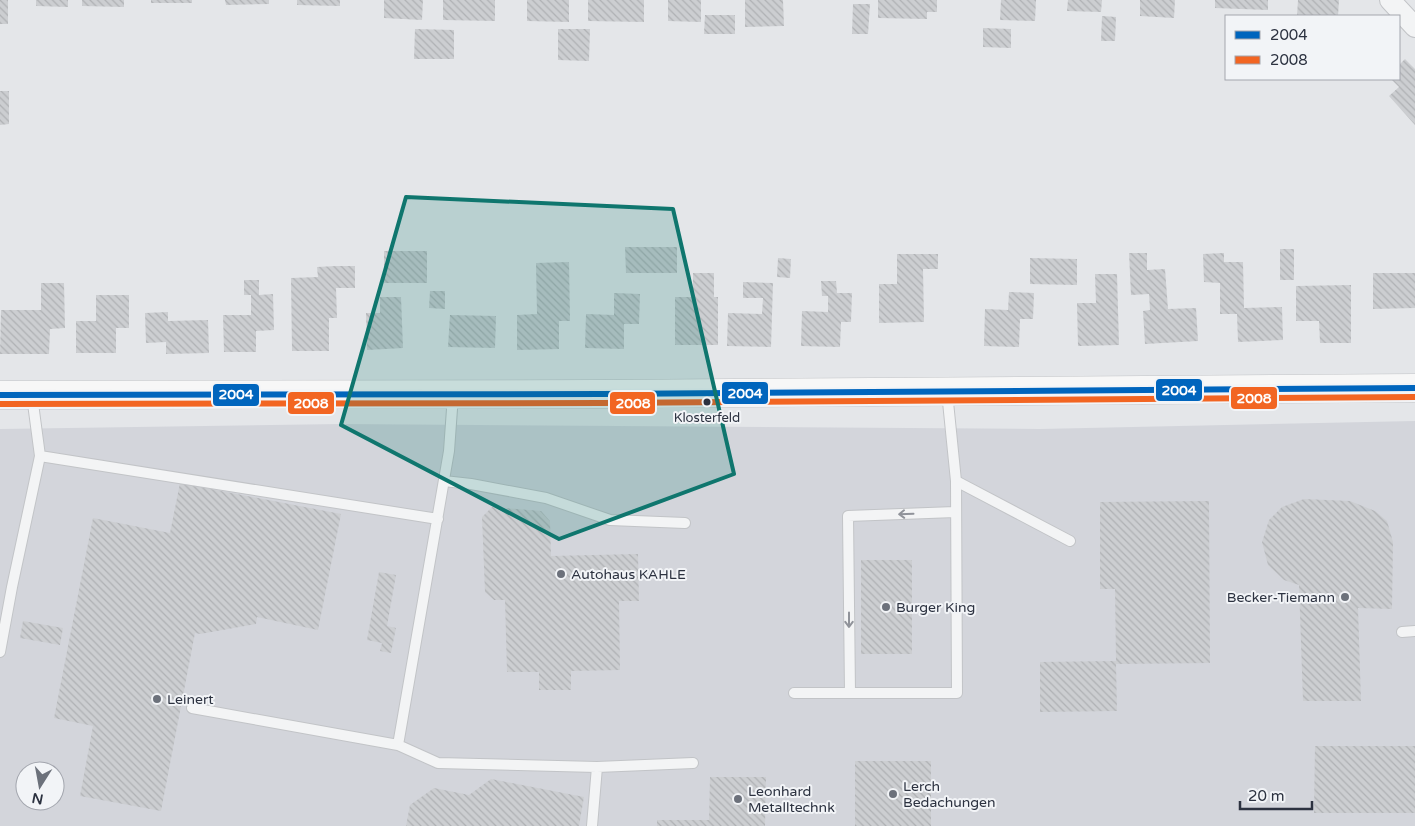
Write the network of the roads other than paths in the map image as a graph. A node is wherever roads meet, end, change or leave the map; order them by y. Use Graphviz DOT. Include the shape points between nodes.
graph roads {
  1 [pos="1390,0"];
  2 [pos="1415,27"];
  3 [pos="1415,388"];
  4 [pos="946,391"];
  5 [pos="453,394"];
  6 [pos="0,395"];
  7 [pos="32,395"];
  8 [pos="40,456"];
  9 [pos="444,481"];
  10 [pos="956,481"];
  11 [pos="955,512"];
  12 [pos="438,519"];
  13 [pos="685,523"];
  14 [pos="1070,541"];
  15 [pos="1402,632"];
  16 [pos="1415,632"];
  17 [pos="0,652"];
  18 [pos="794,693"];
  19 [pos="850,693"];
  20 [pos="192,708"];
  21 [pos="398,746"];
  22 [pos="692,763"];
  23 [pos="597,767"];
  24 [pos="592,826"];
  1 -- 2 [label="street"];
  3 -- 4 [label="main road"];
  4 -- 5 [label="main road"];
  4 -- 10 [label="lane"];
  5 -- 7 [label="main road"];
  5 -- 9 [label="lane" via="450,451"];
  6 -- 7 [label="main road"];
  7 -- 8 [label="lane"];
  8 -- 12 [label="lane"];
  8 -- 17 [label="lane"];
  9 -- 12 [label="lane"];
  9 -- 13 [label="lane" via="546,498 610,520"];
  10 -- 11 [label="lane"];
  10 -- 14 [label="lane"];
  11 -- 19 [label="lane, one-way" via="848,516"];
  11 -- 19 [label="lane" via="957,693"];
  12 -- 21 [label="lane"];
  15 -- 16 [label="lane"];
  18 -- 19 [label="lane"];
  20 -- 21 [label="lane"];
  21 -- 23 [label="lane" via="438,763"];
  22 -- 23 [label="lane"];
  23 -- 24 [label="lane"];
}
